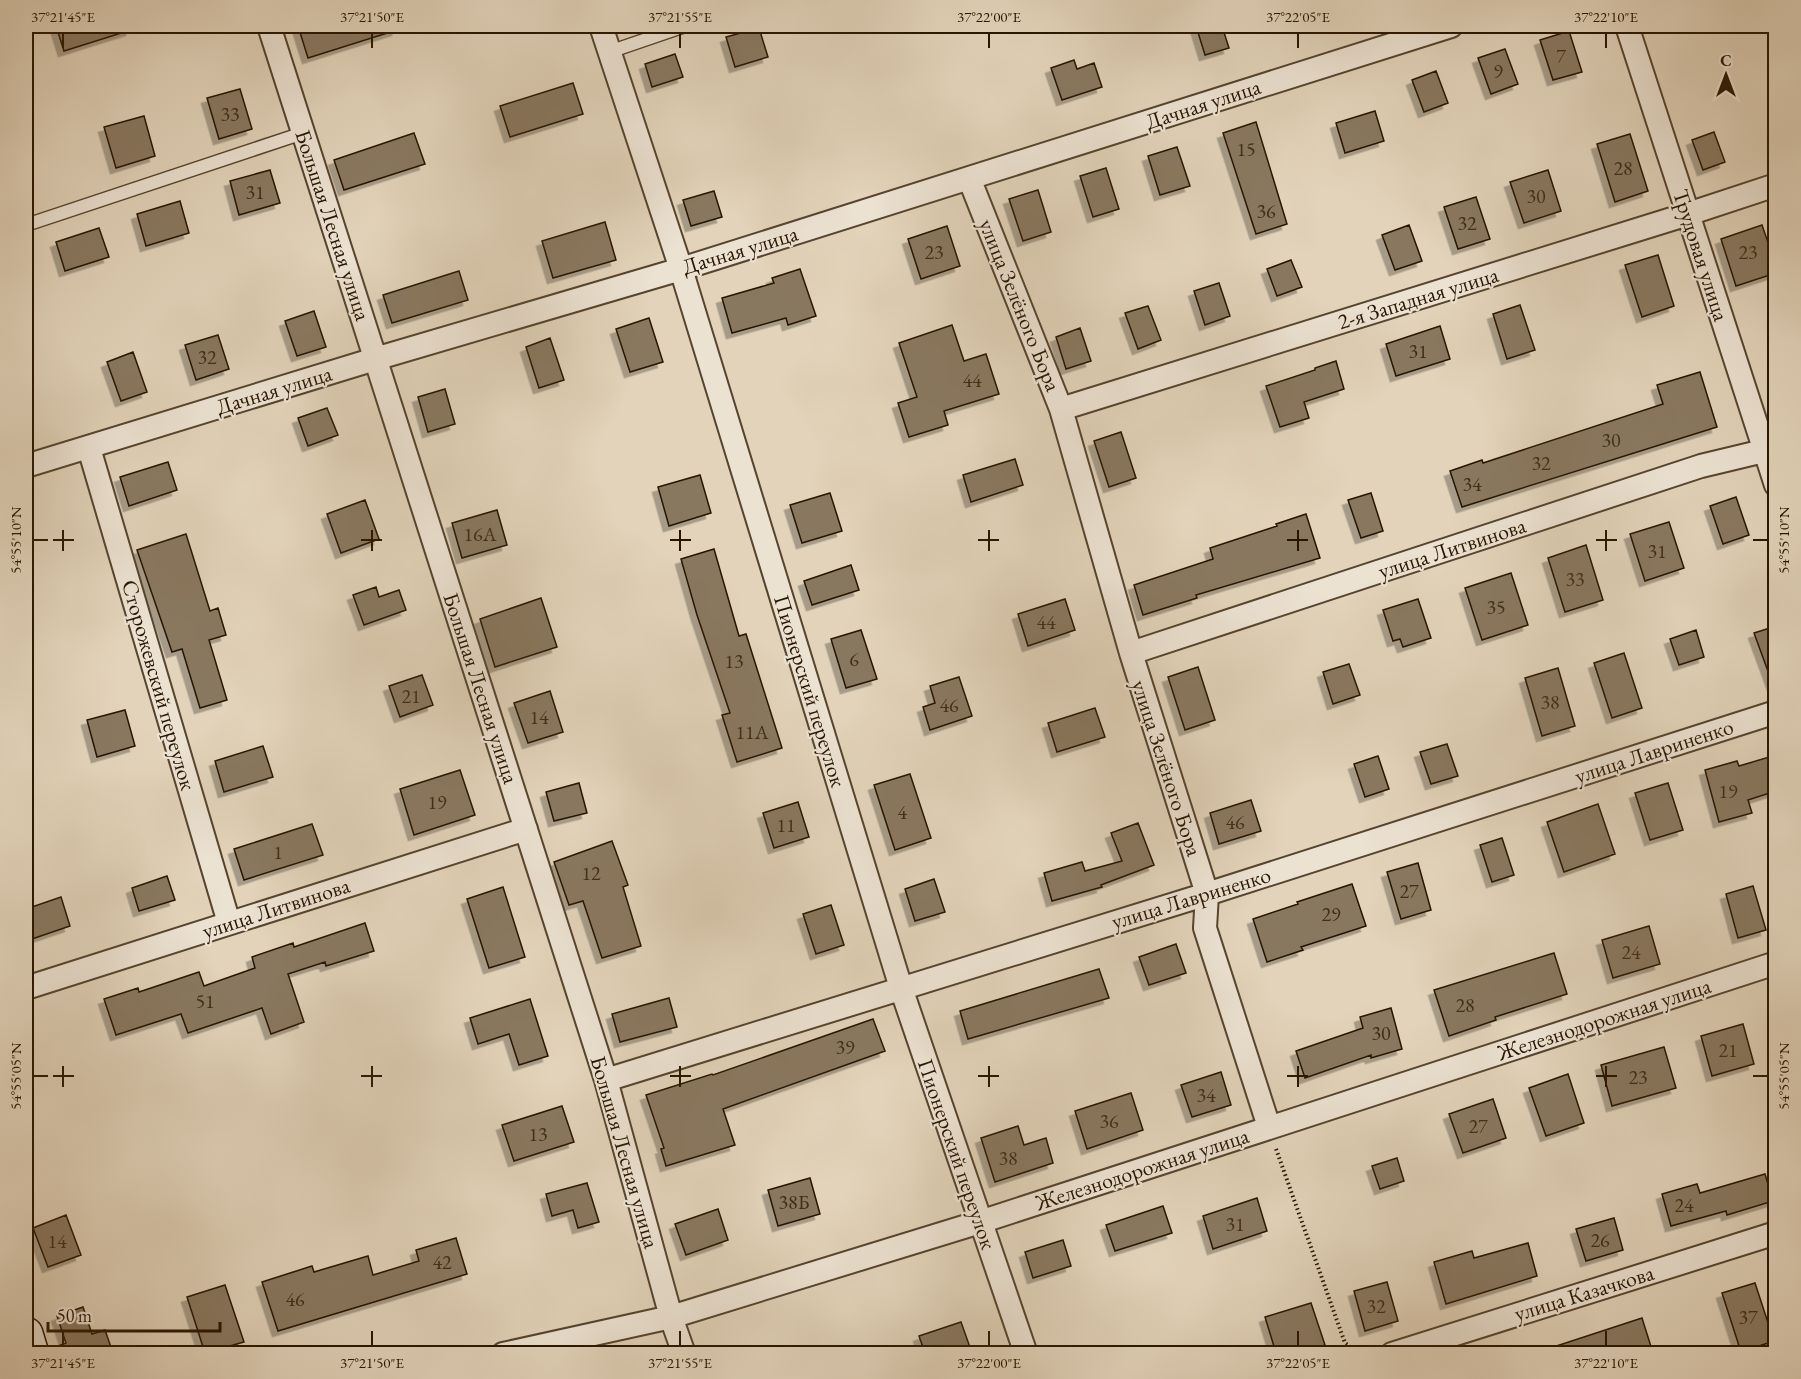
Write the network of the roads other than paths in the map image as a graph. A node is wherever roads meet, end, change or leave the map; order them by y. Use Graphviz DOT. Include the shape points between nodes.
graph roads {
  1 [pos="269,26"];
  2 [pos="601,26"];
  3 [pos="685,26"];
  4 [pos="1451,26"];
  5 [pos="1627,26"];
  6 [pos="609,51"];
  7 [pos="303,133"];
  8 [pos="969,178"];
  9 [pos="1776,185"];
  10 [pos="1688,214"];
  11 [pos="26,225"];
  12 [pos="681,269"];
  13 [pos="375,358"];
  14 [pos="1061,409"];
  15 [pos="89,448"];
  16 [pos="1770,450"];
  17 [pos="26,466"];
  18 [pos="1776,486"];
  19 [pos="1131,653"];
  20 [pos="1776,712"];
  21 [pos="526,829"];
  22 [pos="1207,894"];
  23 [pos="229,923"];
  24 [pos="1776,963"];
  25 [pos="26,987"];
  26 [pos="901,988"];
  27 [pos="606,1080"];
  28 [pos="1269,1127"];
  29 [pos="980,1222"];
  30 [pos="1776,1233"];
  31 [pos="671,1317"];
  32 [pos="26,1334"];
  33 [pos="32,1353"];
  34 [pos="503,1353"];
  35 [pos="684,1353"];
  36 [pos="1026,1353"];
  37 [pos="1392,1353"];
  1 -- 7 [label="street, Большая Лесная улица"];
  2 -- 6 [label="street, Пионерский переулок"];
  3 -- 6 [label="lane"];
  4 -- 8 [label="street, Дачная улица"];
  5 -- 10 [label="street, Трудовая улица"];
  6 -- 12 [label="street, Пионерский переулок"];
  7 -- 11 [label="lane"];
  7 -- 13 [label="street, Большая Лесная улица"];
  8 -- 12 [label="street, Дачная улица"];
  8 -- 14 [label="street, улица Зелёного Бора"];
  9 -- 10 [label="street, 2-я Западная улица"];
  10 -- 14 [label="street, 2-я Западная улица"];
  10 -- 16 [label="street, Трудовая улица"];
  12 -- 13 [label="street, Дачная улица"];
  12 -- 26 [label="street, Пионерский переулок"];
  13 -- 15 [label="street, Дачная улица"];
  13 -- 21 [label="street, Большая Лесная улица"];
  14 -- 19 [label="street, улица Зелёного Бора"];
  15 -- 17 [label="street, Дачная улица"];
  15 -- 23 [label="street, Сторожевский переулок"];
  16 -- 18 [label="street, Трудовая улица"];
  16 -- 19 [label="street, улица Литвинова" via="1701,466"];
  19 -- 22 [label="street, улица Зелёного Бора"];
  20 -- 22 [label="street, улица Лавриненко"];
  21 -- 23 [label="street, улица Литвинова"];
  21 -- 27 [label="street, Большая Лесная улица"];
  22 -- 26 [label="street, улица Лавриненко"];
  22 -- 28 [label="street, улица Зелёного Бора" via="1205,928"];
  23 -- 25 [label="street, улица Литвинова"];
  24 -- 28 [label="street, Железнодорожная улица"];
  26 -- 27 [label="street, улица Лавриненко"];
  26 -- 29 [label="street, Пионерский переулок"];
  27 -- 31 [label="street, Большая Лесная улица"];
  28 -- 29 [label="street, Железнодорожная улица"];
  29 -- 31 [label="street, Железнодорожная улица"];
  29 -- 36 [label="street, Пионерский переулок"];
  30 -- 37 [label="street, улица Казачкова"];
  31 -- 34 [label="street, Железнодорожная улица"];
  31 -- 35 [label="street, Большая Лесная улица"];
  32 -- 33 [label="street"];
}
